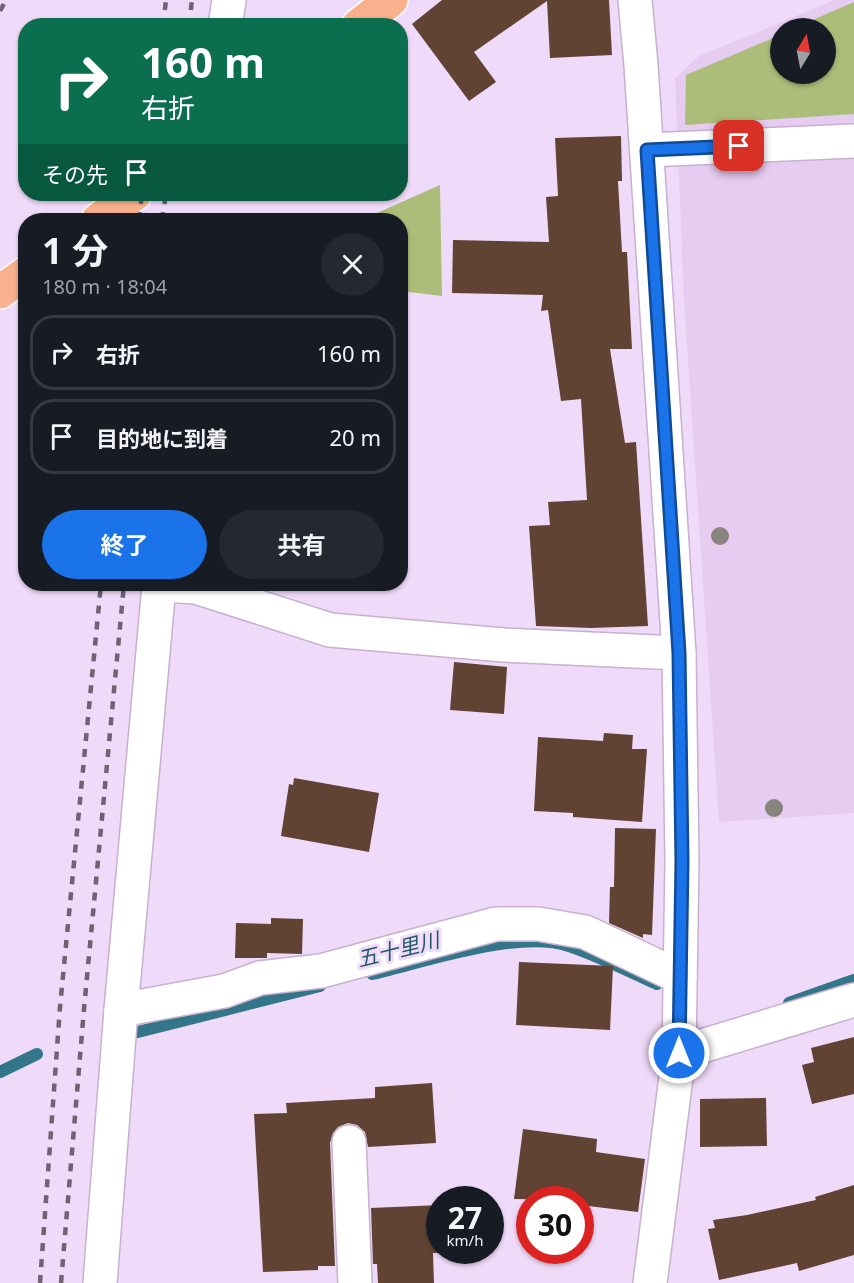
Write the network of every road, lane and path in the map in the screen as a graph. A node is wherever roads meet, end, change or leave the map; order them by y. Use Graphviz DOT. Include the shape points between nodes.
graph roads {
  1 [pos="229,0"];
  2 [pos="391,0"];
  3 [pos="635,0"];
  4 [pos="226,18"];
  5 [pos="368,18"];
  6 [pos="854,141"];
  7 [pos="647,150"];
  8 [pos="125,201"];
  9 [pos="108,213"];
  10 [pos="18,279"];
  11 [pos="0,292"];
  12 [pos="158,591"];
  13 [pos="208,591"];
  14 [pos="679,653"];
  15 [pos="680,977"];
  16 [pos="854,1000"];
  17 [pos="121,1010"];
  18 [pos="679,1053"];
  19 [pos="349,1142"];
  20 [pos="100,1283"];
  21 [pos="355,1283"];
  22 [pos="650,1283"];
  1 -- 4 [label="street"];
  2 -- 5 [label="highway"];
  3 -- 7 [label="street"];
  6 -- 7 [label="street"];
  7 -- 14 [label="street"];
  8 -- 9 [label="highway"];
  10 -- 11 [label="highway"];
  12 -- 17 [label="street"];
  13 -- 14 [label="street" via="330,630 504,645"];
  14 -- 15 [label="street"];
  15 -- 17 [label="street" via="585,932 538,924 496,924 321,971 260,978 224,991"];
  15 -- 18 [label="street"];
  16 -- 18 [label="street"];
  17 -- 20 [label="street"];
  18 -- 22 [label="street"];
  19 -- 21 [label="street"];
}
